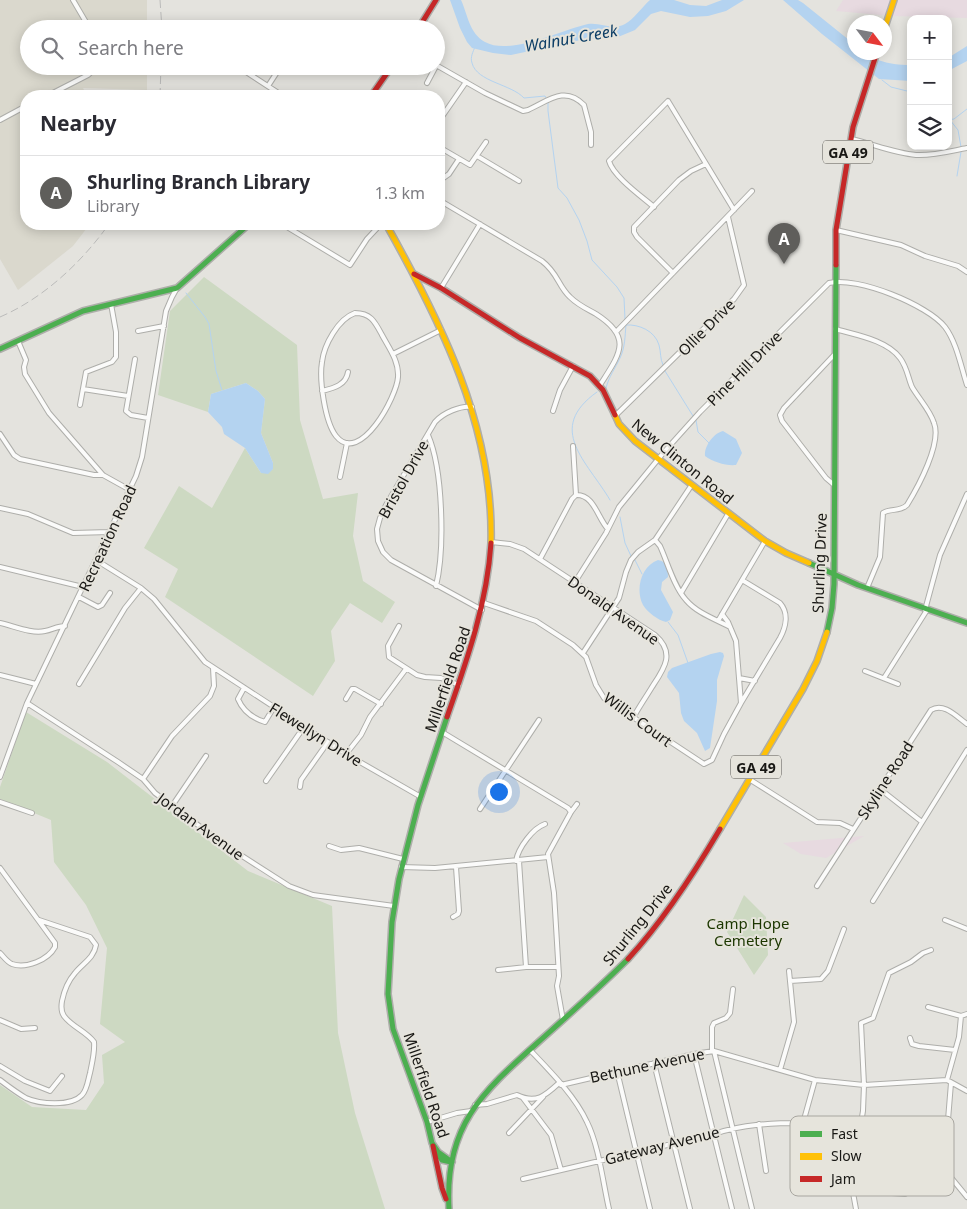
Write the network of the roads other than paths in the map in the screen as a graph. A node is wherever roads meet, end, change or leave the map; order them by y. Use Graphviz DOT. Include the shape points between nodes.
graph roads {
  1 [pos="74,0"];
  2 [pos="894,0"];
  3 [pos="434,2"];
  4 [pos="889,15"];
  5 [pos="85,20"];
  6 [pos="423,20"];
  7 [pos="874,60"];
  8 [pos="445,71"];
  9 [pos="88,75"];
  10 [pos="251,75"];
  11 [pos="275,75"];
  12 [pos="386,75"];
  13 [pos="431,75"];
  14 [pos="466,82"];
  15 [pos="427,83"];
  16 [pos="268,86"];
  17 [pos="59,90"];
  18 [pos="274,90"];
  19 [pos="375,90"];
  20 [pos="20,109"];
  21 [pos="445,112"];
  22 [pos="0,120"];
  23 [pos="851,139"];
  24 [pos="486,142"];
  25 [pos="591,145"];
  26 [pos="967,148"];
  27 [pos="445,151"];
  28 [pos="477,156"];
  29 [pos="459,159"];
  30 [pos="706,164"];
  31 [pos="445,177"];
  32 [pos="519,181"];
  33 [pos="752,191"];
  34 [pos="445,204"];
  35 [pos="654,207"];
  36 [pos="734,210"];
  37 [pos="728,217"];
  38 [pos="480,224"];
  39 [pos="242,230"];
  40 [pos="292,230"];
  41 [pos="375,230"];
  42 [pos="389,230"];
  43 [pos="836,230"];
  44 [pos="673,272"];
  45 [pos="967,272"];
  46 [pos="414,274"];
  47 [pos="834,282"];
  48 [pos="177,288"];
  49 [pos="442,288"];
  50 [pos="111,304"];
  51 [pos="164,326"];
  52 [pos="835,329"];
  53 [pos="441,330"];
  54 [pos="138,331"];
  55 [pos="616,332"];
  56 [pos="18,340"];
  57 [pos="0,349"];
  58 [pos="393,354"];
  59 [pos="834,356"];
  60 [pos="134,359"];
  61 [pos="574,366"];
  62 [pos="348,372"];
  63 [pos="600,385"];
  64 [pos="967,385"];
  65 [pos="83,389"];
  66 [pos="322,391"];
  67 [pos="128,396"];
  68 [pos="80,405"];
  69 [pos="472,407"];
  70 [pos="553,411"];
  71 [pos="615,416"];
  72 [pos="148,418"];
  73 [pos="0,434"];
  74 [pos="428,435"];
  75 [pos="348,443"];
  76 [pos="573,446"];
  77 [pos="658,460"];
  78 [pos="103,475"];
  79 [pos="340,477"];
  80 [pos="834,484"];
  81 [pos="691,486"];
  82 [pos="130,490"];
  83 [pos="967,494"];
  84 [pos="576,495"];
  85 [pos="0,508"];
  86 [pos="728,514"];
  87 [pos="608,529"];
  88 [pos="110,532"];
  89 [pos="656,540"];
  90 [pos="765,541"];
  91 [pos="491,542"];
  92 [pos="540,559"];
  93 [pos="96,560"];
  94 [pos="0,567"];
  95 [pos="834,574"];
  96 [pos="742,580"];
  97 [pos="575,582"];
  98 [pos="436,586"];
  99 [pos="83,587"];
  100 [pos="141,588"];
  101 [pos="868,588"];
  102 [pos="110,593"];
  103 [pos="681,593"];
  104 [pos="79,597"];
  105 [pos="484,603"];
  106 [pos="614,607"];
  107 [pos="482,610"];
  108 [pos="926,610"];
  109 [pos="722,614"];
  110 [pos="718,621"];
  111 [pos="0,623"];
  112 [pos="967,623"];
  113 [pos="65,626"];
  114 [pos="399,626"];
  115 [pos="730,627"];
  116 [pos="583,653"];
  117 [pos="213,668"];
  118 [pos="406,669"];
  119 [pos="865,670"];
  120 [pos="0,675"];
  121 [pos="739,678"];
  122 [pos="884,678"];
  123 [pos="755,681"];
  124 [pos="36,684"];
  125 [pos="79,684"];
  126 [pos="898,684"];
  127 [pos="458,685"];
  128 [pos="244,688"];
  129 [pos="346,699"];
  130 [pos="27,703"];
  131 [pos="741,703"];
  132 [pos="381,704"];
  133 [pos="274,707"];
  134 [pos="633,718"];
  135 [pos="539,720"];
  136 [pos="967,724"];
  137 [pos="304,727"];
  138 [pos="442,732"];
  139 [pos="328,742"];
  140 [pos="967,750"];
  141 [pos="346,754"];
  142 [pos="206,756"];
  143 [pos="504,770"];
  144 [pos="0,777"];
  145 [pos="143,779"];
  146 [pos="749,779"];
  147 [pos="266,781"];
  148 [pos="300,787"];
  149 [pos="880,789"];
  150 [pos="421,797"];
  151 [pos="0,802"];
  152 [pos="578,804"];
  153 [pos="172,806"];
  154 [pos="480,809"];
  155 [pos="571,812"];
  156 [pos="32,813"];
  157 [pos="922,822"];
  158 [pos="545,824"];
  159 [pos="853,829"];
  160 [pos="329,846"];
  161 [pos="548,857"];
  162 [pos="403,859"];
  163 [pos="517,861"];
  164 [pos="401,867"];
  165 [pos="456,867"];
  166 [pos="0,868"];
  167 [pos="817,886"];
  168 [pos="873,901"];
  169 [pos="394,906"];
  170 [pos="453,917"];
  171 [pos="39,920"];
  172 [pos="944,920"];
  173 [pos="844,929"];
  174 [pos="967,929"];
  175 [pos="932,950"];
  176 [pos="0,953"];
  177 [pos="526,966"];
  178 [pos="558,967"];
  179 [pos="498,970"];
  180 [pos="789,971"];
  181 [pos="790,981"];
  182 [pos="733,989"];
  183 [pos="928,1007"];
  184 [pos="967,1014"];
  185 [pos="961,1016"];
  186 [pos="0,1020"];
  187 [pos="563,1020"];
  188 [pos="36,1028"];
  189 [pos="910,1038"];
  190 [pos="530,1050"];
  191 [pos="955,1050"];
  192 [pos="713,1051"];
  193 [pos="694,1054"];
  194 [pos="654,1063"];
  195 [pos="0,1066"];
  196 [pos="780,1070"];
  197 [pos="617,1072"];
  198 [pos="62,1076"];
  199 [pos="0,1080"];
  200 [pos="815,1080"];
  201 [pos="949,1081"];
  202 [pos="560,1084"];
  203 [pos="864,1084"];
  204 [pos="967,1091"];
  205 [pos="522,1098"];
  206 [pos="543,1098"];
  207 [pos="475,1105"];
  208 [pos="531,1109"];
  209 [pos="471,1111"];
  210 [pos="805,1116"];
  211 [pos="862,1116"];
  212 [pos="947,1116"];
  213 [pos="426,1122"];
  214 [pos="790,1123"];
  215 [pos="759,1124"];
  216 [pos="733,1128"];
  217 [pos="509,1133"];
  218 [pos="714,1134"];
  219 [pos="674,1143"];
  220 [pos="435,1149"];
  221 [pos="636,1152"];
  222 [pos="598,1161"];
  223 [pos="452,1162"];
  224 [pos="561,1170"];
  225 [pos="766,1171"];
  226 [pos="523,1179"];
  227 [pos="954,1181"];
  228 [pos="853,1196"];
  229 [pos="967,1198"];
  230 [pos="448,1206"];
  231 [pos="608,1209"];
  232 [pos="650,1209"];
  233 [pos="690,1209"];
  234 [pos="732,1209"];
  235 [pos="752,1209"];
  236 [pos="856,1209"];
  1 -- 5 [label="street"];
  2 -- 4 [label="main road"];
  3 -- 6 [label="main road"];
  7 -- 23 [label="main road, Shurling Drive / GA 49"];
  8 -- 14 [label="street"];
  9 -- 17 [label="street"];
  10 -- 16 [label="street"];
  11 -- 16 [label="street"];
  12 -- 19 [label="main road"];
  13 -- 15 [label="street"];
  14 -- 21 [label="street"];
  14 -- 25 [label="street" via="518,109 528,110 551,98 570,95 584,105"];
  16 -- 18 [label="street"];
  20 -- 22 [label="street"];
  23 -- 26 [label="street" via="917,155"];
  23 -- 43 [label="main road, Shurling Drive / GA 49"];
  24 -- 28 [label="street"];
  27 -- 29 [label="street"];
  28 -- 29 [label="street" via="470,165"];
  28 -- 32 [label="street"];
  29 -- 31 [label="street"];
  30 -- 35 [label="street" via="679,180"];
  30 -- 35 [label="street" via="668,102 609,161 621,178"];
  30 -- 36 [label="street"];
  33 -- 36 [label="street"];
  34 -- 38 [label="street"];
  35 -- 44 [label="street" via="635,225 634,232"];
  36 -- 37 [label="street"];
  37 -- 44 [label="street"];
  37 -- 71 [label="street, Ollie Drive" via="744,285"];
  38 -- 49 [label="street"];
  38 -- 55 [label="street" via="547,264 570,298 605,320"];
  39 -- 48 [label="main road"];
  40 -- 41 [label="street" via="350,265"];
  42 -- 46 [label="main road, Millerfield Road"];
  43 -- 45 [label="street" via="901,245"];
  43 -- 47 [label="main road, Shurling Drive / GA 49"];
  44 -- 55 [label="street"];
  46 -- 49 [label="main road, New Clinton Road"];
  46 -- 53 [label="main road, Millerfield Road"];
  47 -- 52 [label="main road, Shurling Drive / GA 49"];
  47 -- 64 [label="street" via="873,287 935,318 950,334"];
  47 -- 77 [label="street, Pine Hill Drive" via="829,283 700,412"];
  48 -- 50 [label="main road"];
  48 -- 51 [label="street, Recreation Road" via="168,304"];
  49 -- 61 [label="main road, New Clinton Road" via="507,330"];
  50 -- 56 [label="main road" via="69,316"];
  50 -- 65 [label="street" via="116,357 112,362 86,372"];
  51 -- 54 [label="street"];
  51 -- 72 [label="street, Recreation Road"];
  52 -- 59 [label="main road, Shurling Drive / GA 49"];
  52 -- 101 [label="street" via="883,344 895,352 934,423 936,433 932,452 907,505 900,510 883,513 880,557"];
  53 -- 58 [label="street"];
  53 -- 69 [label="main road, Millerfield Road"];
  55 -- 63 [label="street" via="620,342 619,353"];
  56 -- 57 [label="main road"];
  56 -- 78 [label="street" via="26,360 25,374 41,402"];
  58 -- 66 [label="street" via="372,318 361,313 350,315 332,336 324,352"];
  58 -- 75 [label="street" via="398,374 394,394 373,430 367,436"];
  59 -- 80 [label="main road, Shurling Drive / GA 49"];
  59 -- 80 [label="street" via="780,415 826,478"];
  60 -- 67 [label="street"];
  61 -- 63 [label="main road, New Clinton Road"];
  61 -- 70 [label="street" via="560,390"];
  62 -- 66 [label="street" via="340,385"];
  63 -- 71 [label="main road, New Clinton Road"];
  65 -- 67 [label="street"];
  65 -- 68 [label="street"];
  66 -- 75 [label="street" via="334,434"];
  67 -- 72 [label="street" via="126,413"];
  69 -- 74 [label="street, Bristol Drive" via="444,414"];
  69 -- 91 [label="main road, Millerfield Road" via="488,478"];
  71 -- 77 [label="main road, New Clinton Road" via="629,436"];
  72 -- 82 [label="street, Recreation Road" via="142,457"];
  73 -- 78 [label="street" via="20,459"];
  74 -- 98 [label="street" via="441,496"];
  74 -- 98 [label="street, Bristol Drive" via="382,512 377,535 380,547 391,560"];
  75 -- 79 [label="street"];
  76 -- 84 [label="street"];
  77 -- 81 [label="main road, New Clinton Road"];
  77 -- 87 [label="street, Pine Hill Drive" via="618,507"];
  78 -- 82 [label="street"];
  80 -- 95 [label="main road, Shurling Drive / GA 49"];
  81 -- 86 [label="main road, New Clinton Road"];
  81 -- 89 [label="street"];
  82 -- 88 [label="street, Recreation Road"];
  83 -- 108 [label="street" via="940,555"];
  84 -- 87 [label="street" via="590,501"];
  84 -- 92 [label="street"];
  85 -- 88 [label="street" via="28,514 74,533"];
  86 -- 90 [label="main road, New Clinton Road"];
  86 -- 103 [label="street"];
  87 -- 97 [label="street, Pine Hill Drive"];
  88 -- 93 [label="street, Recreation Road"];
  89 -- 103 [label="street"];
  89 -- 106 [label="street" via="630,562"];
  90 -- 95 [label="main road, New Clinton Road"];
  90 -- 96 [label="street"];
  91 -- 92 [label="street, Donald Avenue" via="514,545"];
  91 -- 105 [label="main road, Millerfield Road"];
  92 -- 97 [label="street, Donald Avenue"];
  93 -- 99 [label="street, Recreation Road"];
  93 -- 100 [label="street, Flewellyn Drive"];
  94 -- 99 [label="street"];
  95 -- 101 [label="main road, New Clinton Road"];
  95 -- 146 [label="main road, Shurling Drive / GA 49" via="830,619 816,664"];
  96 -- 109 [label="street"];
  96 -- 123 [label="street" via="780,603 786,616 782,634"];
  97 -- 106 [label="street, Donald Avenue"];
  98 -- 107 [label="street, Bristol Drive"];
  99 -- 104 [label="street, Recreation Road"];
  100 -- 117 [label="street, Flewellyn Drive" via="161,607 199,657"];
  100 -- 125 [label="street" via="125,608"];
  101 -- 108 [label="main road, New Clinton Road"];
  102 -- 104 [label="street" via="98,607"];
  103 -- 110 [label="street" via="694,607"];
  104 -- 113 [label="street, Recreation Road"];
  105 -- 107 [label="main road, Millerfield Road"];
  105 -- 116 [label="street" via="536,621"];
  106 -- 116 [label="street"];
  106 -- 134 [label="street, Donald Avenue" via="660,639 666,652 664,669"];
  107 -- 127 [label="main road, Millerfield Road"];
  108 -- 112 [label="main road, New Clinton Road"];
  108 -- 122 [label="street"];
  109 -- 110 [label="street"];
  109 -- 115 [label="street"];
  110 -- 115 [label="street"];
  111 -- 113 [label="street" via="36,632"];
  113 -- 124 [label="street, Recreation Road"];
  114 -- 118 [label="street" via="387,653 390,659"];
  115 -- 121 [label="street" via="736,641"];
  116 -- 134 [label="street, Willis Court" via="602,696"];
  117 -- 128 [label="street, Flewellyn Drive"];
  117 -- 145 [label="street" via="214,686 210,696 172,736"];
  118 -- 127 [label="street" via="422,677 441,678"];
  118 -- 132 [label="street"];
  119 -- 122 [label="street"];
  120 -- 124 [label="street"];
  121 -- 123 [label="street"];
  121 -- 131 [label="street"];
  122 -- 126 [label="street"];
  123 -- 131 [label="street"];
  124 -- 130 [label="street, Recreation Road"];
  127 -- 138 [label="main road, Millerfield Road"];
  128 -- 133 [label="street, Flewellyn Drive"];
  128 -- 133 [label="street" via="238,699 241,708 250,715 265,722"];
  129 -- 132 [label="street" via="355,689"];
  130 -- 144 [label="street, Recreation Road"];
  130 -- 145 [label="street, Jordan Avenue"];
  131 -- 134 [label="street, Willis Court" via="713,758 705,764"];
  132 -- 141 [label="street"];
  133 -- 137 [label="street, Flewellyn Drive"];
  135 -- 143 [label="street"];
  136 -- 149 [label="street, Skyline Road" via="944,708 931,710"];
  137 -- 139 [label="street, Flewellyn Drive"];
  137 -- 147 [label="street"];
  138 -- 143 [label="street"];
  138 -- 150 [label="main road, Millerfield Road"];
  139 -- 141 [label="street, Flewellyn Drive"];
  139 -- 148 [label="street" via="301,780"];
  140 -- 157 [label="street"];
  141 -- 150 [label="street, Flewellyn Drive"];
  142 -- 153 [label="street"];
  143 -- 154 [label="street"];
  143 -- 155 [label="street"];
  145 -- 153 [label="street, Jordan Avenue"];
  146 -- 159 [label="street" via="817,822 840,823"];
  146 -- 187 [label="main road, Shurling Drive / GA 49" via="676,899 654,929 620,968"];
  149 -- 157 [label="street"];
  149 -- 159 [label="street, Skyline Road"];
  150 -- 162 [label="main road, Millerfield Road"];
  151 -- 156 [label="street"];
  152 -- 155 [label="street"];
  153 -- 169 [label="street, Jordan Avenue" via="230,849 300,891"];
  155 -- 161 [label="street"];
  157 -- 168 [label="street"];
  158 -- 163 [label="street" via="534,830"];
  159 -- 167 [label="street, Skyline Road"];
  160 -- 162 [label="street" via="341,850 358,848"];
  161 -- 163 [label="street"];
  161 -- 178 [label="street" via="554,893"];
  162 -- 164 [label="main road, Millerfield Road"];
  163 -- 165 [label="street"];
  163 -- 177 [label="street"];
  164 -- 165 [label="street"];
  164 -- 169 [label="main road, Millerfield Road"];
  165 -- 170 [label="street" via="459,911"];
  166 -- 171 [label="street"];
  169 -- 213 [label="main road, Millerfield Road" via="388,983 390,1011"];
  171 -- 176 [label="street" via="55,944 47,957 14,965"];
  171 -- 199 [label="street" via="90,937 96,945 95,952 69,982 62,1005 66,1018 94,1042 88,1082 77,1099 55,1103 25,1098"];
  172 -- 174 [label="street"];
  173 -- 181 [label="street" via="828,971 821,979"];
  175 -- 203 [label="street" via="890,973 873,1018 861,1023"];
  177 -- 178 [label="street"];
  177 -- 179 [label="street"];
  178 -- 187 [label="street"];
  180 -- 181 [label="street"];
  181 -- 196 [label="street" via="794,1022"];
  182 -- 192 [label="street" via="730,1013 712,1026"];
  183 -- 185 [label="street"];
  184 -- 185 [label="street"];
  185 -- 191 [label="street"];
  186 -- 188 [label="street" via="20,1029"];
  187 -- 190 [label="main road, Shurling Drive / GA 49"];
  189 -- 191 [label="street" via="912,1044 918,1046"];
  190 -- 202 [label="street"];
  190 -- 207 [label="main road, Shurling Drive / GA 49"];
  191 -- 201 [label="street"];
  192 -- 193 [label="street, Bethune Avenue"];
  192 -- 196 [label="street, Bethune Avenue"];
  192 -- 216 [label="street"];
  193 -- 194 [label="street, Bethune Avenue"];
  193 -- 218 [label="street"];
  194 -- 197 [label="street, Bethune Avenue"];
  194 -- 219 [label="street"];
  195 -- 198 [label="street" via="50,1091"];
  196 -- 200 [label="street, Bethune Avenue"];
  197 -- 202 [label="street, Bethune Avenue"];
  197 -- 221 [label="street"];
  200 -- 203 [label="street, Bethune Avenue"];
  200 -- 210 [label="street"];
  201 -- 203 [label="street, Bethune Avenue"];
  201 -- 204 [label="street, Bethune Avenue"];
  201 -- 212 [label="street"];
  202 -- 206 [label="street"];
  202 -- 222 [label="street" via="588,1123"];
  203 -- 211 [label="street"];
  205 -- 206 [label="street"];
  205 -- 207 [label="street" via="517,1095"];
  205 -- 208 [label="street"];
  206 -- 208 [label="street"];
  207 -- 209 [label="main road, Shurling Drive / GA 49"];
  208 -- 217 [label="street"];
  208 -- 224 [label="street" via="551,1135"];
  209 -- 213 [label="street"];
  209 -- 223 [label="main road, Shurling Drive / GA 49" via="459,1136"];
  213 -- 220 [label="main road, Millerfield Road"];
  214 -- 215 [label="street, Gateway Avenue"];
  215 -- 216 [label="street, Gateway Avenue"];
  215 -- 225 [label="street"];
  216 -- 218 [label="street, Gateway Avenue"];
  216 -- 235 [label="street"];
  218 -- 219 [label="street, Gateway Avenue"];
  218 -- 234 [label="street"];
  219 -- 221 [label="street, Gateway Avenue"];
  219 -- 233 [label="street"];
  220 -- 223 [label="main road, Millerfield Road"];
  220 -- 230 [label="main road"];
  221 -- 222 [label="street, Gateway Avenue"];
  221 -- 232 [label="street"];
  222 -- 224 [label="street, Gateway Avenue"];
  222 -- 231 [label="street"];
  223 -- 230 [label="main road, GA 49"];
  224 -- 226 [label="street, Gateway Avenue"];
  227 -- 229 [label="street"];
  228 -- 236 [label="street"];
}
